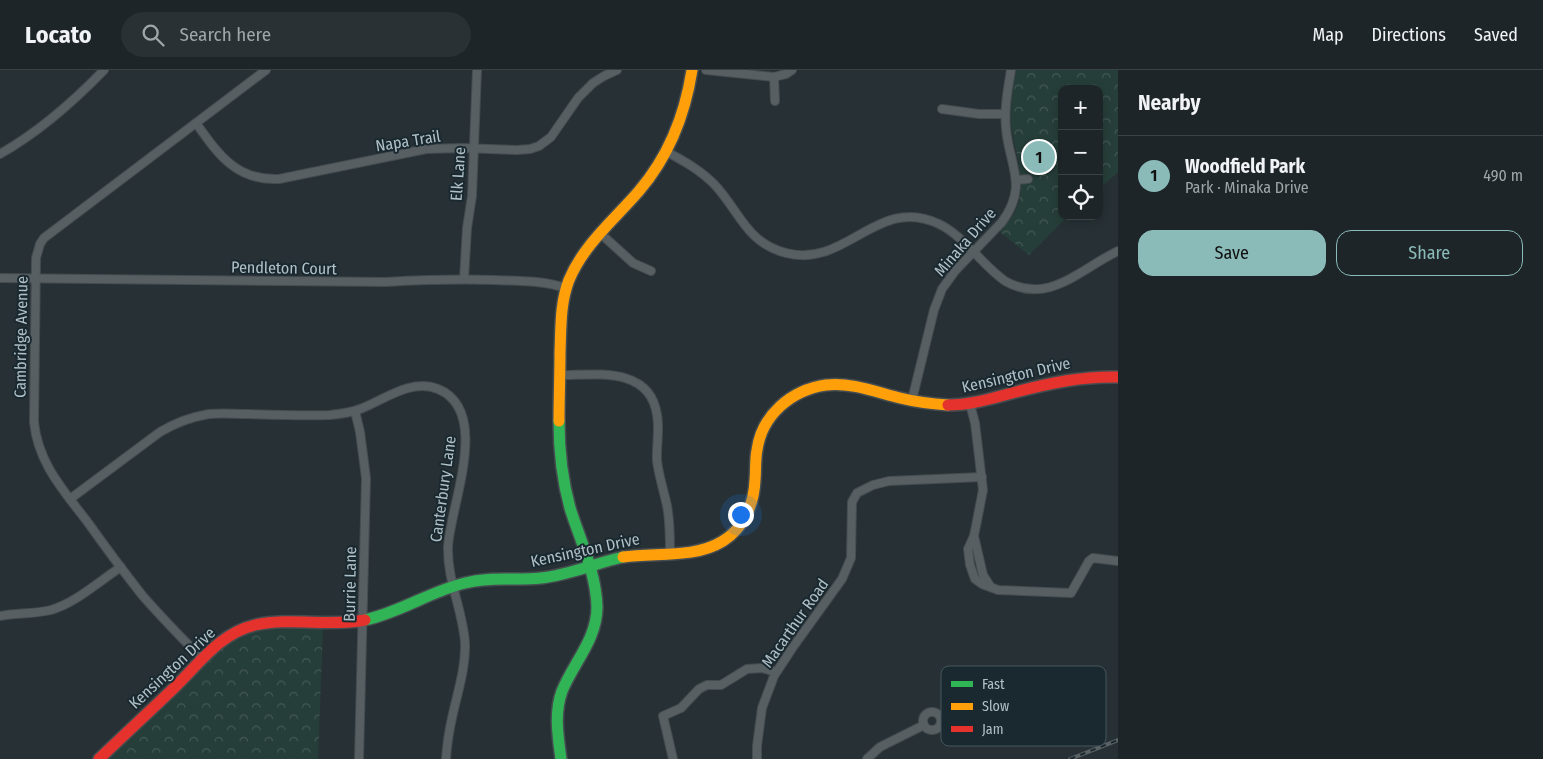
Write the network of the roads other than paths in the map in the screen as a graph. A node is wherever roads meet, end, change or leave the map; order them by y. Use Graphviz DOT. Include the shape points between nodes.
graph roads {
  1 [pos="104,70"];
  2 [pos="266,70"];
  3 [pos="477,70"];
  4 [pos="617,70"];
  5 [pos="692,70"];
  6 [pos="706,70"];
  7 [pos="792,70"];
  8 [pos="1011,70"];
  9 [pos="603,73"];
  10 [pos="774,77"];
  11 [pos="775,101"];
  12 [pos="942,109"];
  13 [pos="1005,114"];
  14 [pos="196,123"];
  15 [pos="474,148"];
  16 [pos="667,152"];
  17 [pos="0,154"];
  18 [pos="1028,179"];
  19 [pos="1016,180"];
  20 [pos="600,233"];
  21 [pos="1118,251"];
  22 [pos="973,252"];
  23 [pos="651,271"];
  24 [pos="0,278"];
  25 [pos="36,278"];
  26 [pos="464,279"];
  27 [pos="566,288"];
  28 [pos="560,375"];
  29 [pos="1118,377"];
  30 [pos="912,400"];
  31 [pos="970,404"];
  32 [pos="355,411"];
  33 [pos="982,477"];
  34 [pos="70,499"];
  35 [pos="670,552"];
  36 [pos="1118,561"];
  37 [pos="589,566"];
  38 [pos="121,567"];
  39 [pos="453,586"];
  40 [pos="0,616"];
  41 [pos="363,620"];
  42 [pos="202,659"];
  43 [pos="776,672"];
  44 [pos="924,725"];
  45 [pos="99,759"];
  46 [pos="359,759"];
  47 [pos="446,759"];
  48 [pos="561,759"];
  49 [pos="673,759"];
  50 [pos="757,759"];
  51 [pos="867,759"];
  1 -- 17 [label="street" via="37,130"];
  2 -- 14 [label="street, Cambridge Avenue"];
  3 -- 15 [label="street, Elk Lane"];
  4 -- 9 [label="street, Napa Trail"];
  5 -- 16 [label="street" via="682,114"];
  6 -- 10 [label="street"];
  7 -- 10 [label="street"];
  8 -- 13 [label="street, Minaka Drive"];
  9 -- 15 [label="street, Napa Trail" via="578,98 551,137 539,146 517,150"];
  10 -- 11 [label="street"];
  12 -- 13 [label="street"];
  13 -- 19 [label="street, Minaka Drive"];
  14 -- 15 [label="street, Napa Trail" via="227,162 248,175 271,179 426,149"];
  14 -- 25 [label="street, Cambridge Avenue" via="44,238 37,250"];
  15 -- 26 [label="street, Elk Lane"];
  16 -- 20 [label="street" via="641,190"];
  16 -- 22 [label="street" via="713,183 750,232 772,249 784,253 819,254 839,247 886,220 902,217 929,220 945,227"];
  18 -- 19 [label="street"];
  19 -- 22 [label="street, Minaka Drive" via="1008,214"];
  20 -- 23 [label="street" via="632,263"];
  20 -- 27 [label="street" via="580,258"];
  21 -- 22 [label="street" via="1059,285 1037,290 1005,281"];
  22 -- 30 [label="street, Minaka Drive" via="948,279 937,301"];
  24 -- 25 [label="street, Pendleton Court"];
  25 -- 26 [label="street, Pendleton Court" via="386,282"];
  25 -- 34 [label="street, Cambridge Avenue" via="35,434 44,461"];
  26 -- 27 [label="street, Pendleton Court" via="533,281"];
  27 -- 28 [label="street"];
  28 -- 35 [label="street" via="626,377 643,387 653,400 658,416 657,456 669,520"];
  28 -- 37 [label="street" via="562,472"];
  29 -- 31 [label="street, Kensington Drive" via="1079,377"];
  30 -- 31 [label="street, Kensington Drive" via="938,405"];
  30 -- 35 [label="street, Kensington Drive" via="840,384 817,386 793,395 772,413 759,439 754,493 744,521 733,534 715,545"];
  31 -- 33 [label="street"];
  32 -- 34 [label="street, Canterbury Lane" via="302,416 211,414 181,421 148,440"];
  32 -- 39 [label="street, Canterbury Lane" via="418,386 440,390 454,400 460,410 465,428 463,466 448,547"];
  32 -- 41 [label="street, Burrie Lane" via="366,478"];
  33 -- 36 [label="street" via="983,490 974,536 983,575 990,586 998,590 1071,593 1089,560"];
  33 -- 43 [label="street, Macarthur Road" via="889,481 858,493 852,502 851,558 842,579"];
  34 -- 38 [label="street, Cambridge Avenue"];
  35 -- 37 [label="street, Kensington Drive" via="630,555"];
  37 -- 39 [label="street, Kensington Drive" via="541,578 483,579"];
  37 -- 48 [label="street" via="597,598 596,618 591,639 559,702 557,727"];
  38 -- 40 [label="street" via="63,606"];
  38 -- 42 [label="street, Cambridge Avenue" via="158,613"];
  39 -- 41 [label="street, Kensington Drive" via="400,609"];
  39 -- 47 [label="street, Canterbury Lane" via="464,634 464,652"];
  41 -- 42 [label="street, Kensington Drive" via="332,624 278,622 248,627 233,634"];
  41 -- 46 [label="street, Burrie Lane"];
  42 -- 45 [label="street, Kensington Drive"];
  43 -- 49 [label="street" via="762,668 747,669 722,685 707,685 699,689 681,708 663,716"];
  43 -- 50 [label="street, Macarthur Road" via="762,708"];
  44 -- 51 [label="street" via="880,747"];
}
